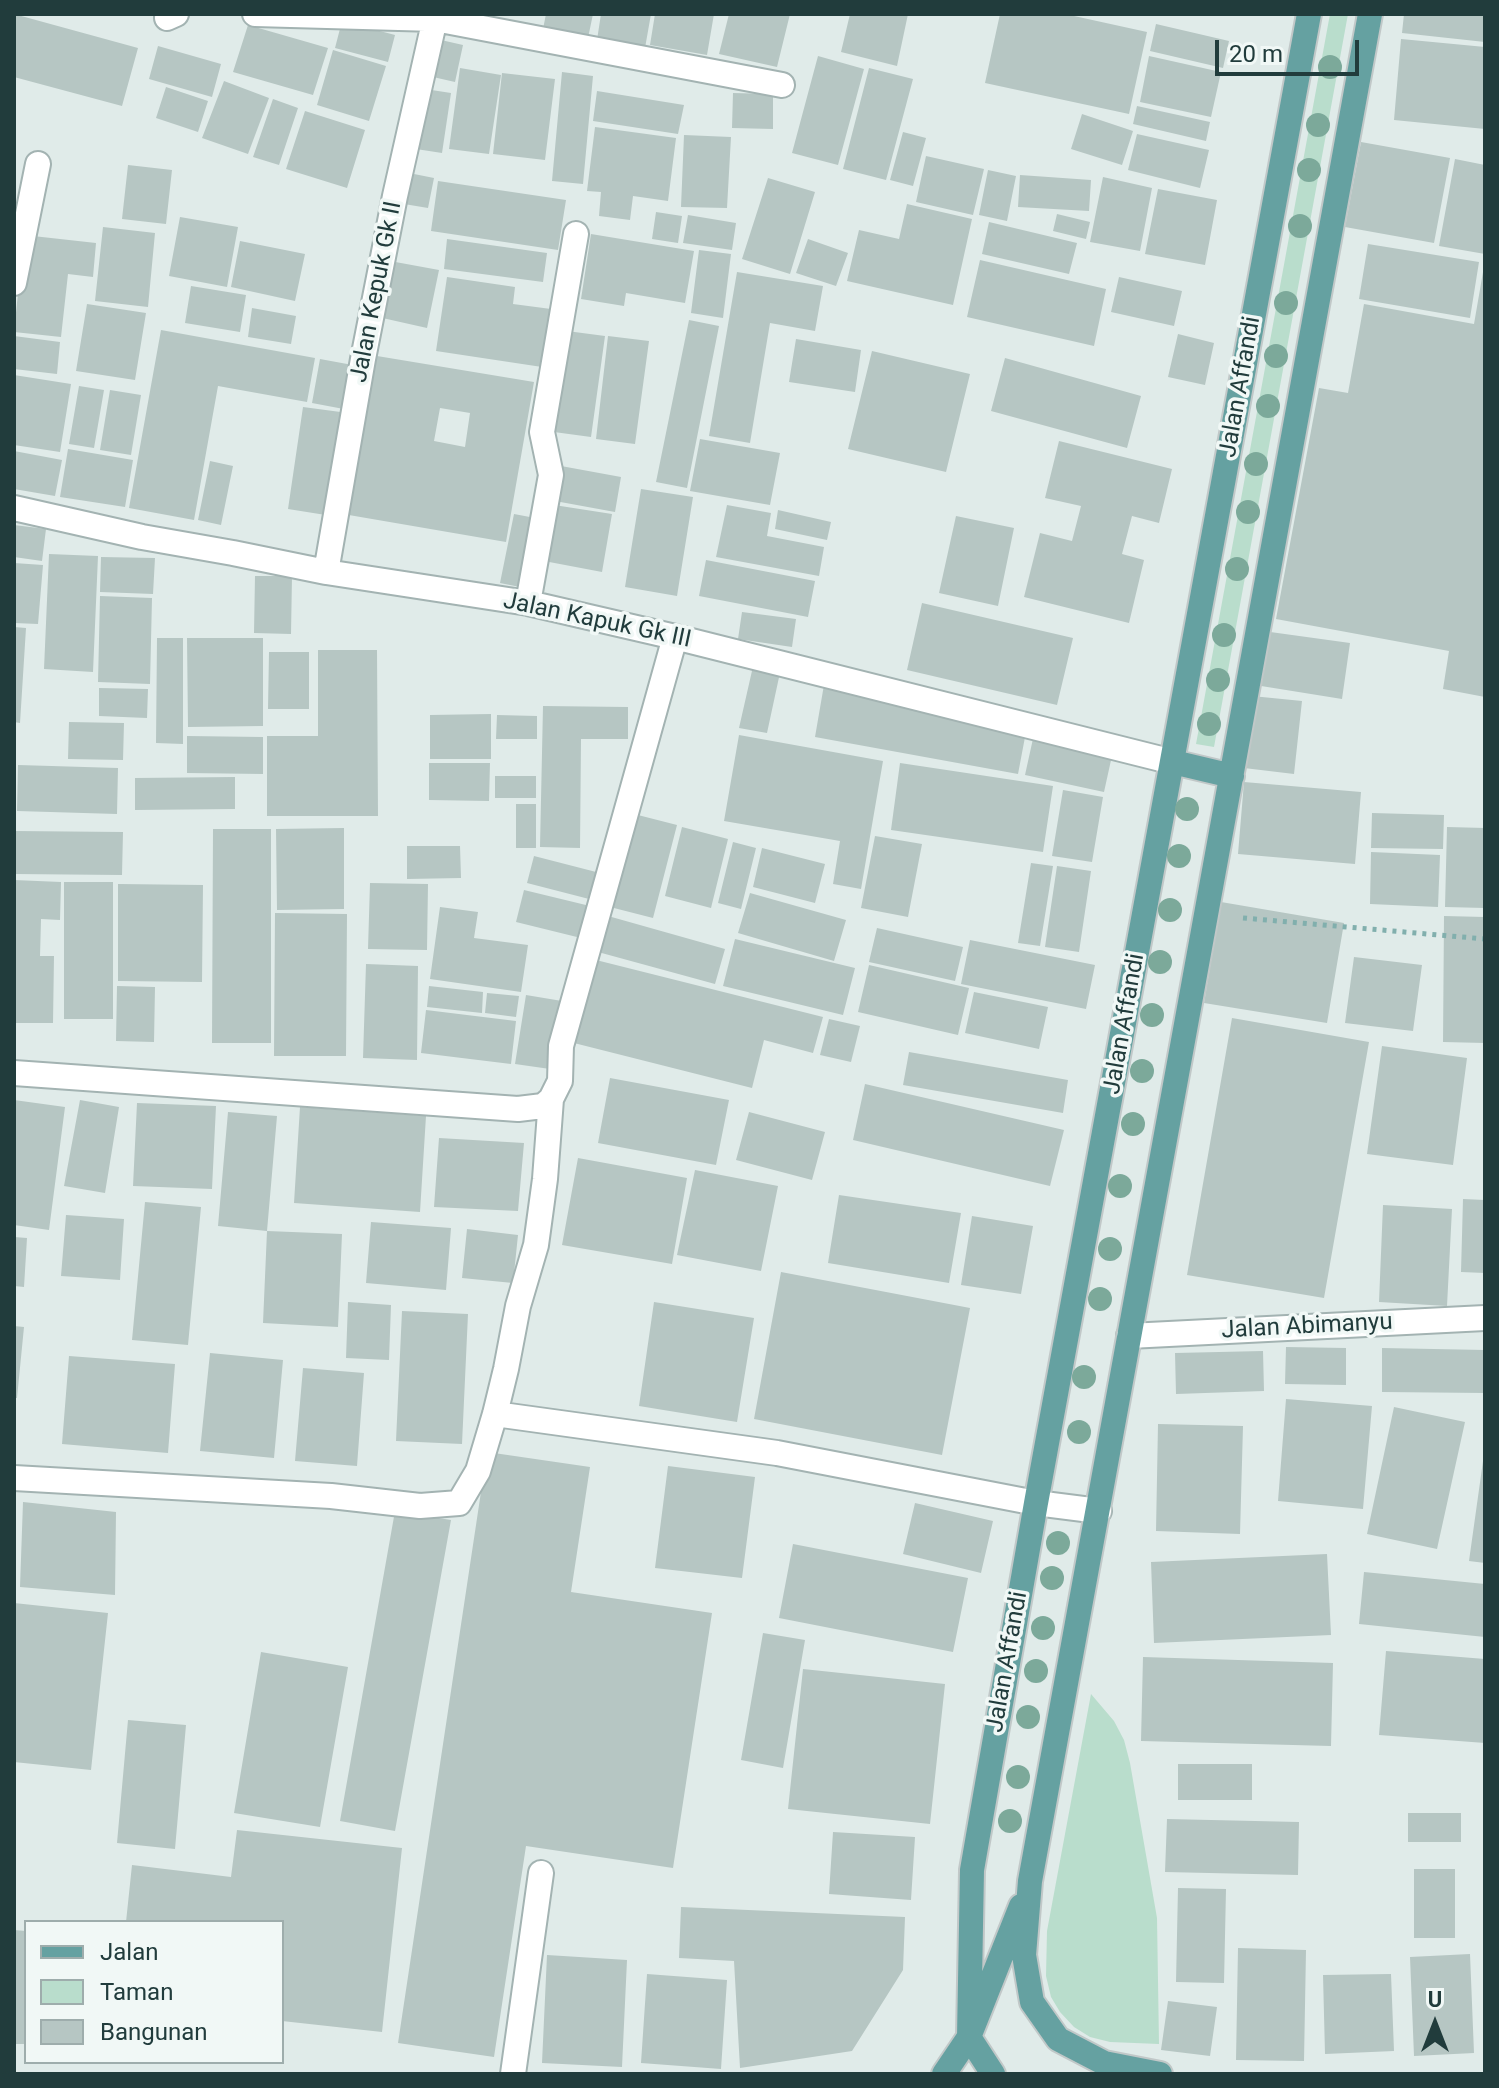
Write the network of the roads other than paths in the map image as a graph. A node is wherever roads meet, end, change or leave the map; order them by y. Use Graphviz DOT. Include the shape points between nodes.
graph roads {
  1 [pos="255,14"];
  2 [pos="1309,14"];
  3 [pos="1370,14"];
  4 [pos="435,16"];
  5 [pos="782,85"];
  6 [pos="38,164"];
  7 [pos="576,234"];
  8 [pos="14,283"];
  9 [pos="14,508"];
  10 [pos="326,572"];
  11 [pos="528,603"];
  12 [pos="675,637"];
  13 [pos="1173,762"];
  14 [pos="1232,776"];
  15 [pos="14,1073"];
  16 [pos="551,1099"];
  17 [pos="1485,1318"];
  18 [pos="1129,1336"];
  19 [pos="495,1414"];
  20 [pos="14,1478"];
  21 [pos="1036,1503"];
  22 [pos="1099,1511"];
  23 [pos="541,1873"];
  24 [pos="1030,1881"];
  25 [pos="969,2037"];
  26 [pos="513,2074"];
  27 [pos="944,2074"];
  28 [pos="993,2074"];
  29 [pos="1160,2074"];
  1 -- 4 [label="street"];
  2 -- 13 [label="main road, Jalan Affandi"];
  3 -- 14 [label="main road"];
  4 -- 5 [label="street"];
  4 -- 10 [label="street, Jalan Kepuk Gk II" via="392,211"];
  6 -- 8 [label="street"];
  7 -- 11 [label="street" via="542,432 551,475"];
  9 -- 10 [label="street, Jalan Kapuk Gk III"];
  10 -- 11 [label="street, Jalan Kapuk Gk III"];
  11 -- 12 [label="street, Jalan Kapuk Gk III"];
  12 -- 13 [label="street, Jalan Kapuk Gk III"];
  12 -- 16 [label="street" via="561,1046 560,1081"];
  13 -- 14 [label="main road"];
  13 -- 21 [label="main road, Jalan Affandi"];
  14 -- 18 [label="main road"];
  15 -- 16 [label="street" via="518,1109 543,1106"];
  16 -- 19 [label="street" via="536,1245"];
  17 -- 18 [label="street, Jalan Abimanyu"];
  18 -- 22 [label="main road"];
  19 -- 20 [label="street" via="478,1471 459,1503 420,1506"];
  19 -- 21 [label="street" via="777,1453"];
  21 -- 22 [label="street"];
  21 -- 25 [label="main road, Jalan Affandi" via="972,1870"];
  22 -- 24 [label="main road"];
  23 -- 26 [label="street"];
  24 -- 25 [label="main road"];
  24 -- 29 [label="main road" via="1024,1955 1032,2002 1058,2039 1104,2063"];
  25 -- 27 [label="main road"];
  25 -- 28 [label="main road"];
}
